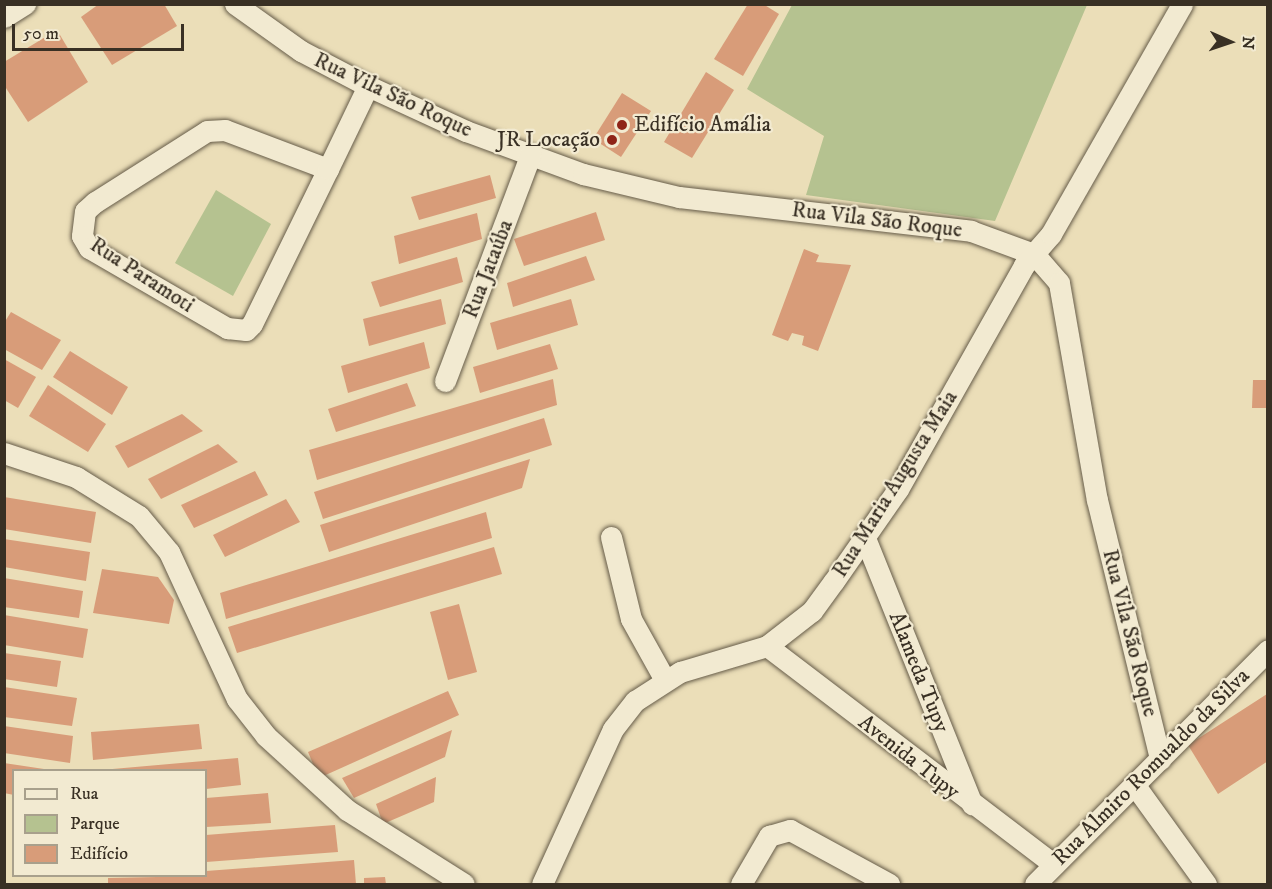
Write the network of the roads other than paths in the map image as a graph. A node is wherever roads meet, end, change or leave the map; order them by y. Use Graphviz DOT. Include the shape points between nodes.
graph roads {
  1 [pos="25,4"];
  2 [pos="235,4"];
  3 [pos="1182,4"];
  4 [pos="4,16"];
  5 [pos="368,86"];
  6 [pos="530,156"];
  7 [pos="328,170"];
  8 [pos="1034,254"];
  9 [pos="445,381"];
  10 [pos="4,453"];
  11 [pos="611,537"];
  12 [pos="865,538"];
  13 [pos="767,646"];
  14 [pos="1268,650"];
  15 [pos="665,680"];
  16 [pos="1160,759"];
  17 [pos="1136,787"];
  18 [pos="973,806"];
  19 [pos="1054,865"];
  20 [pos="1036,884"];
  21 [pos="464,885"];
  22 [pos="542,885"];
  23 [pos="741,885"];
  24 [pos="889,885"];
  25 [pos="1206,885"];
  1 -- 4 [label="street"];
  2 -- 5 [label="street, Rua Vila São Roque" via="302,51"];
  3 -- 8 [label="street, Rua Maria Augusta Maia" via="1051,234"];
  5 -- 6 [label="street, Rua Vila São Roque"];
  5 -- 7 [label="street, Rua Paramoti"];
  6 -- 8 [label="street, Rua Vila São Roque" via="679,196 960,230"];
  6 -- 9 [label="street, Rua Jataúba"];
  7 -- 7 [label="street, Rua Paramoti" via="225,130 207,132 95,202 85,211 82,236 89,248 238,332 252,324"];
  8 -- 12 [label="street, Rua Maria Augusta Maia"];
  8 -- 16 [label="street, Rua Vila São Roque" via="1059,283 1097,500"];
  10 -- 21 [label="street" via="76,477 139,516 180,571 237,699 266,736 346,810"];
  11 -- 15 [label="street" via="631,619"];
  12 -- 13 [label="street, Rua Maria Augusta Maia" via="812,611"];
  12 -- 18 [label="street, Alameda Tupy"];
  13 -- 15 [label="street, Rua Maria Augusta Maia"];
  13 -- 18 [label="street, Avenida Tupy"];
  14 -- 16 [label="street, Rua Almiro Romualdo da Silva" via="1184,729"];
  15 -- 22 [label="street, Rua Maria Augusta Maia" via="635,701 613,729"];
  16 -- 17 [label="street, Rua Almiro Romualdo da Silva"];
  17 -- 19 [label="street, Rua Almiro Romualdo da Silva"];
  17 -- 25 [label="street"];
  18 -- 19 [label="street, Avenida Tupy"];
  19 -- 20 [label="street, Rua Almiro Romualdo da Silva"];
  23 -- 24 [label="street" via="769,836 790,830"];
}
